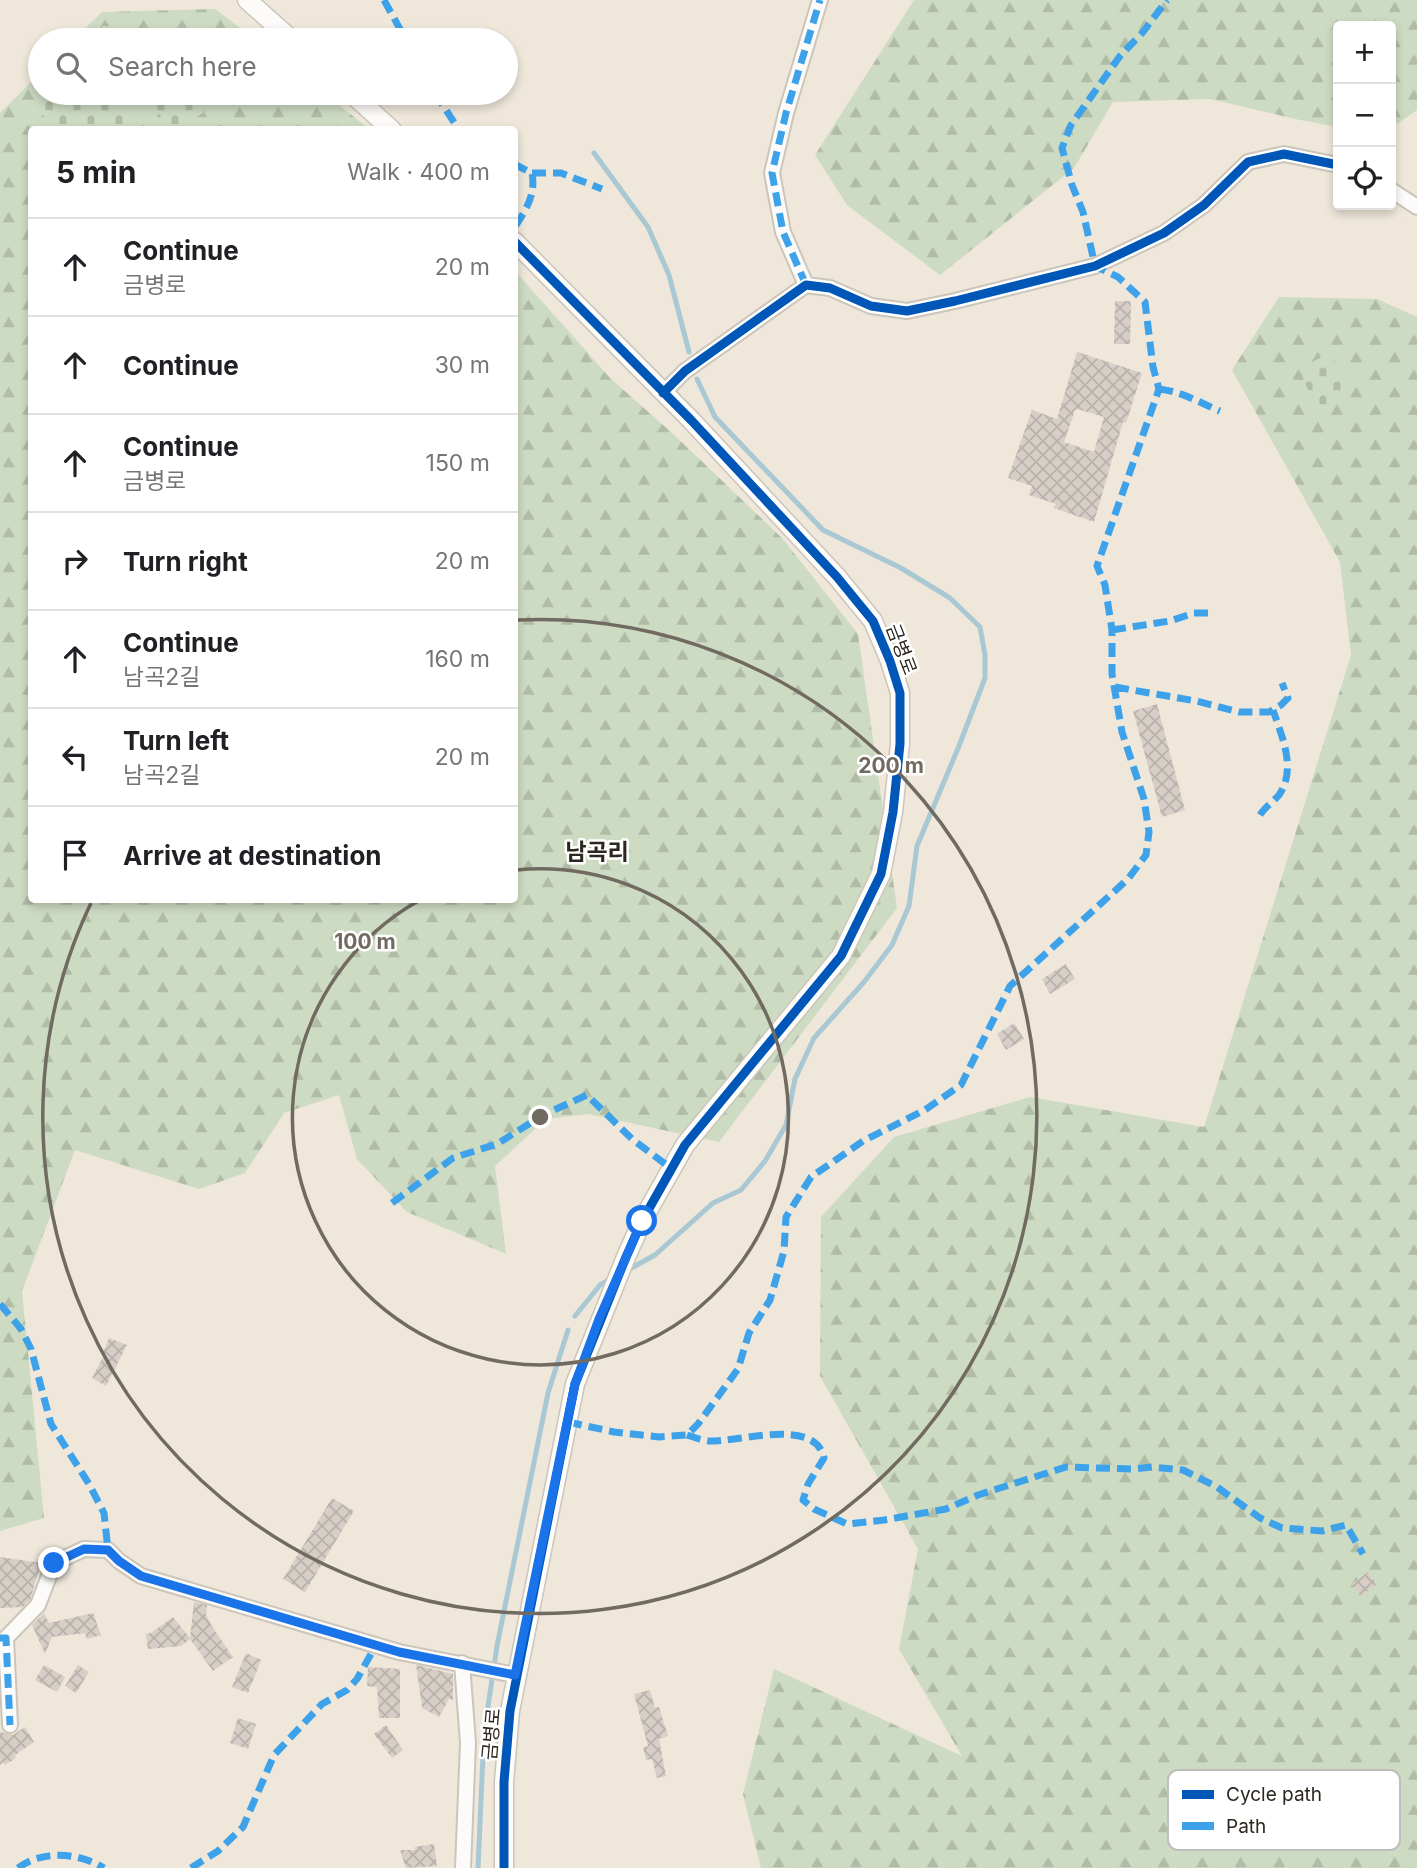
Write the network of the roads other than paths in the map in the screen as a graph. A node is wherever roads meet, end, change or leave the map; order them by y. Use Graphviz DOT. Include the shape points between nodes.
graph roads {
  1 [pos="247,0"];
  2 [pos="820,0"];
  3 [pos="278,28"];
  4 [pos="365,105"];
  5 [pos="388,126"];
  6 [pos="1333,164"];
  7 [pos="1396,193"];
  8 [pos="1417,207"];
  9 [pos="518,245"];
  10 [pos="806,285"];
  11 [pos="663,393"];
  12 [pos="3,1638"];
  13 [pos="462,1663"];
  14 [pos="512,1675"];
  15 [pos="10,1725"];
  16 [pos="463,1868"];
  17 [pos="504,1868"];
  1 -- 3 [label="street"];
  2 -- 10 [label="street" via="772,173 783,232"];
  4 -- 5 [label="street"];
  6 -- 10 [label="street" via="1284,154 1248,162 1204,205 1164,233 1095,266 955,302 907,311 871,306 830,288"];
  7 -- 8 [label="street"];
  9 -- 11 [label="street, 금병로"];
  10 -- 11 [label="street" via="685,371"];
  11 -- 14 [label="street, 금병로" via="873,621 900,693 894,812 881,874 841,956 685,1145 626,1257 575,1384"];
  12 -- 13 [label="street" via="38,1605 54,1563 84,1549 108,1550 141,1576 399,1652"];
  12 -- 15 [label="street"];
  13 -- 14 [label="street"];
  13 -- 16 [label="street" via="468,1743"];
  14 -- 17 [label="street, 금병로"];
}
